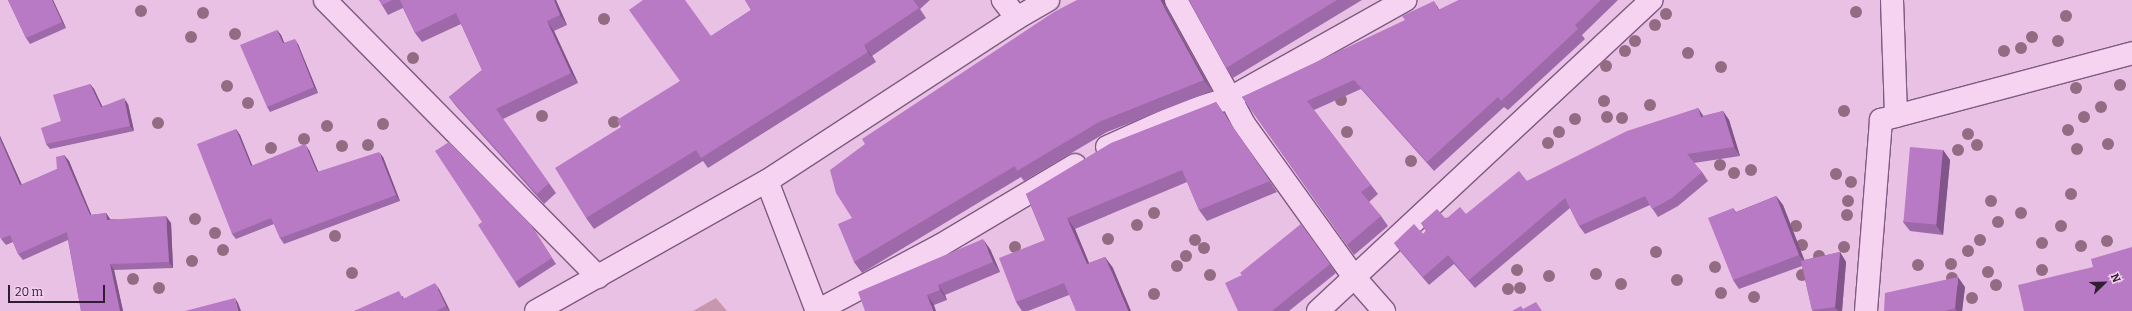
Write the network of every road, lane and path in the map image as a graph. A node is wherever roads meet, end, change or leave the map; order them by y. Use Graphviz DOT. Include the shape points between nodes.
graph roads {
  1 [pos="325,0"];
  2 [pos="1003,0"];
  3 [pos="1048,0"];
  4 [pos="1176,0"];
  5 [pos="1405,0"];
  6 [pos="1652,0"];
  7 [pos="1892,0"];
  8 [pos="1017,18"];
  9 [pos="2132,53"];
  10 [pos="1230,98"];
  11 [pos="1896,116"];
  12 [pos="767,180"];
  13 [pos="598,277"];
  14 [pos="1354,277"];
  15 [pos="536,311"];
  16 [pos="817,311"];
  17 [pos="1318,311"];
  18 [pos="1384,311"];
  19 [pos="1866,311"];
  1 -- 13 [label="street"];
  2 -- 8 [label="street"];
  3 -- 8 [label="street"];
  4 -- 10 [label="street"];
  5 -- 10 [label="street"];
  6 -- 14 [label="street"];
  7 -- 11 [label="street"];
  8 -- 12 [label="street"];
  9 -- 11 [label="street"];
  10 -- 14 [label="street" via="1244,124"];
  10 -- 16 [label="street" via="1185,112 1113,143 940,245"];
  11 -- 19 [label="street" via="1880,120"];
  12 -- 13 [label="street"];
  12 -- 16 [label="street"];
  13 -- 15 [label="street"];
  14 -- 17 [label="street"];
  14 -- 18 [label="street"];
}
